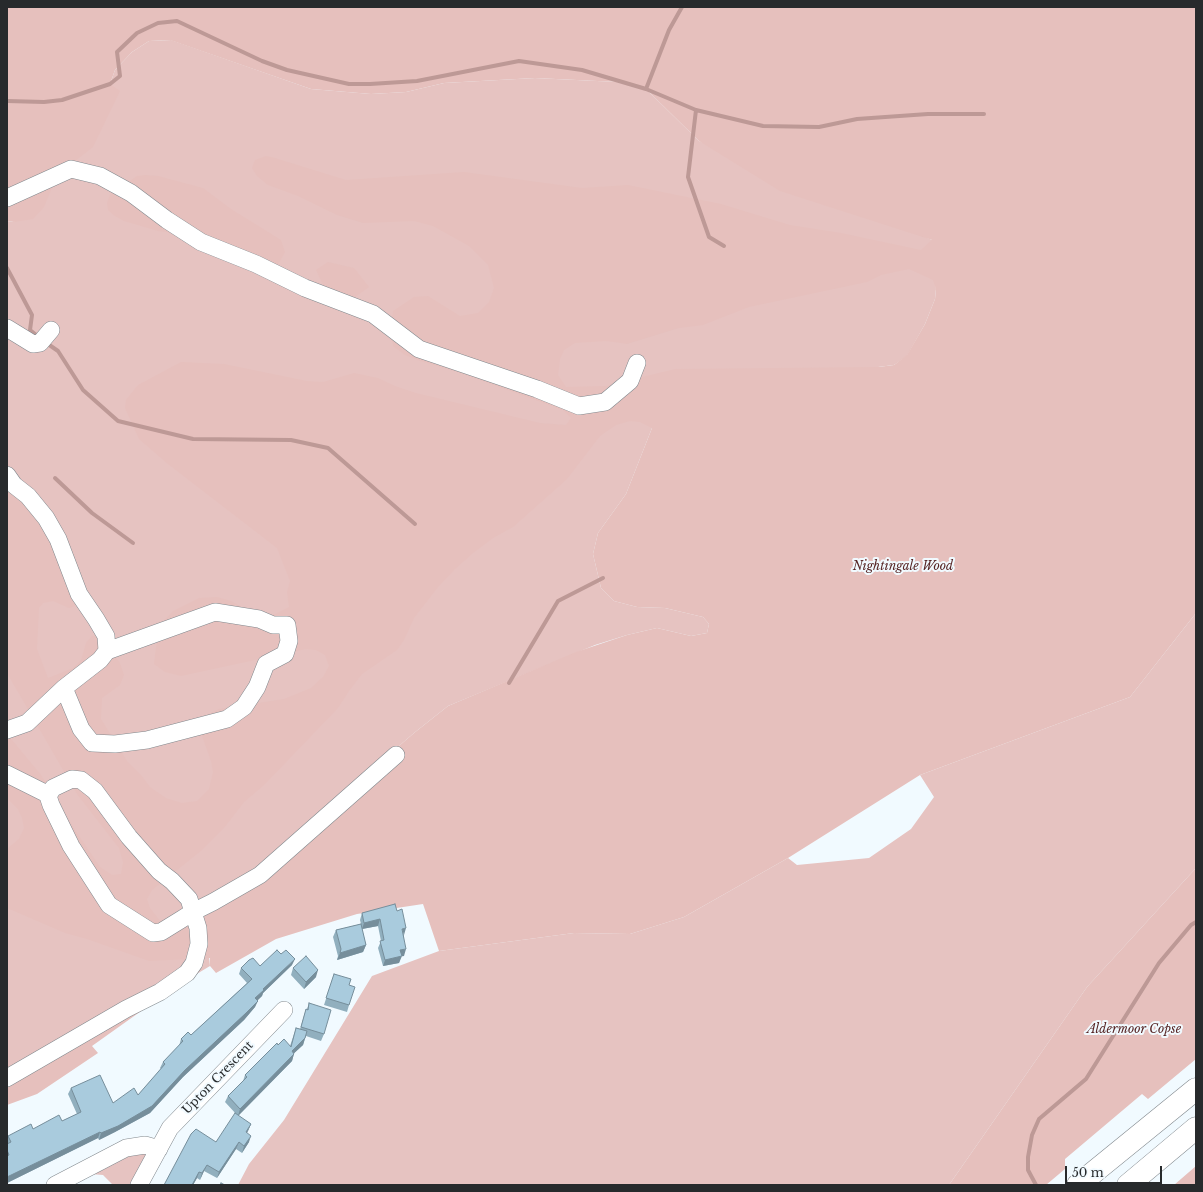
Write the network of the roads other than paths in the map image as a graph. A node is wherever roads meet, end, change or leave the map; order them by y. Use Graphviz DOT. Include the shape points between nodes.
graph roads {
  1 [pos="7,198"];
  2 [pos="7,328"];
  3 [pos="45,337"];
  4 [pos="637,363"];
  5 [pos="7,475"];
  6 [pos="107,651"];
  7 [pos="64,688"];
  8 [pos="7,730"];
  9 [pos="396,755"];
  10 [pos="7,774"];
  11 [pos="49,795"];
  12 [pos="193,912"];
  13 [pos="284,1010"];
  14 [pos="7,1078"];
  15 [pos="1196,1089"];
  16 [pos="1196,1128"];
  17 [pos="158,1149"];
  18 [pos="55,1185"];
  19 [pos="139,1185"];
  20 [pos="1078,1185"];
  21 [pos="1128,1185"];
  1 -- 4 [label="street" via="71,169 100,176 131,193 201,242 256,264 305,288 373,314 419,349 579,406 605,402 630,381"];
  2 -- 3 [label="street" via="33,344"];
  5 -- 6 [label="street" via="41,512 58,539 78,594 106,636"];
  6 -- 7 [label="street" via="100,660"];
  6 -- 7 [label="street" via="215,612 259,619 273,626 288,625 290,641 285,654 266,664 257,687 244,707 227,719 146,740 115,744 92,743 81,729"];
  7 -- 8 [label="street" via="27,724"];
  9 -- 12 [label="street" via="260,875"];
  10 -- 11 [label="street"];
  11 -- 12 [label="street" via="53,788 72,779 81,780 95,791 129,837 159,871 189,899"];
  11 -- 12 [label="street" via="51,806 71,846 109,904 153,933 161,932"];
  12 -- 14 [label="street" via="199,944 194,963 187,973 160,992"];
  13 -- 17 [label="street, Upton Crescent" via="170,1128"];
  15 -- 20 [label="highway"];
  16 -- 21 [label="highway"];
  17 -- 18 [label="street" via="145,1145 126,1148"];
  17 -- 19 [label="street, Upton Crescent"];
}
